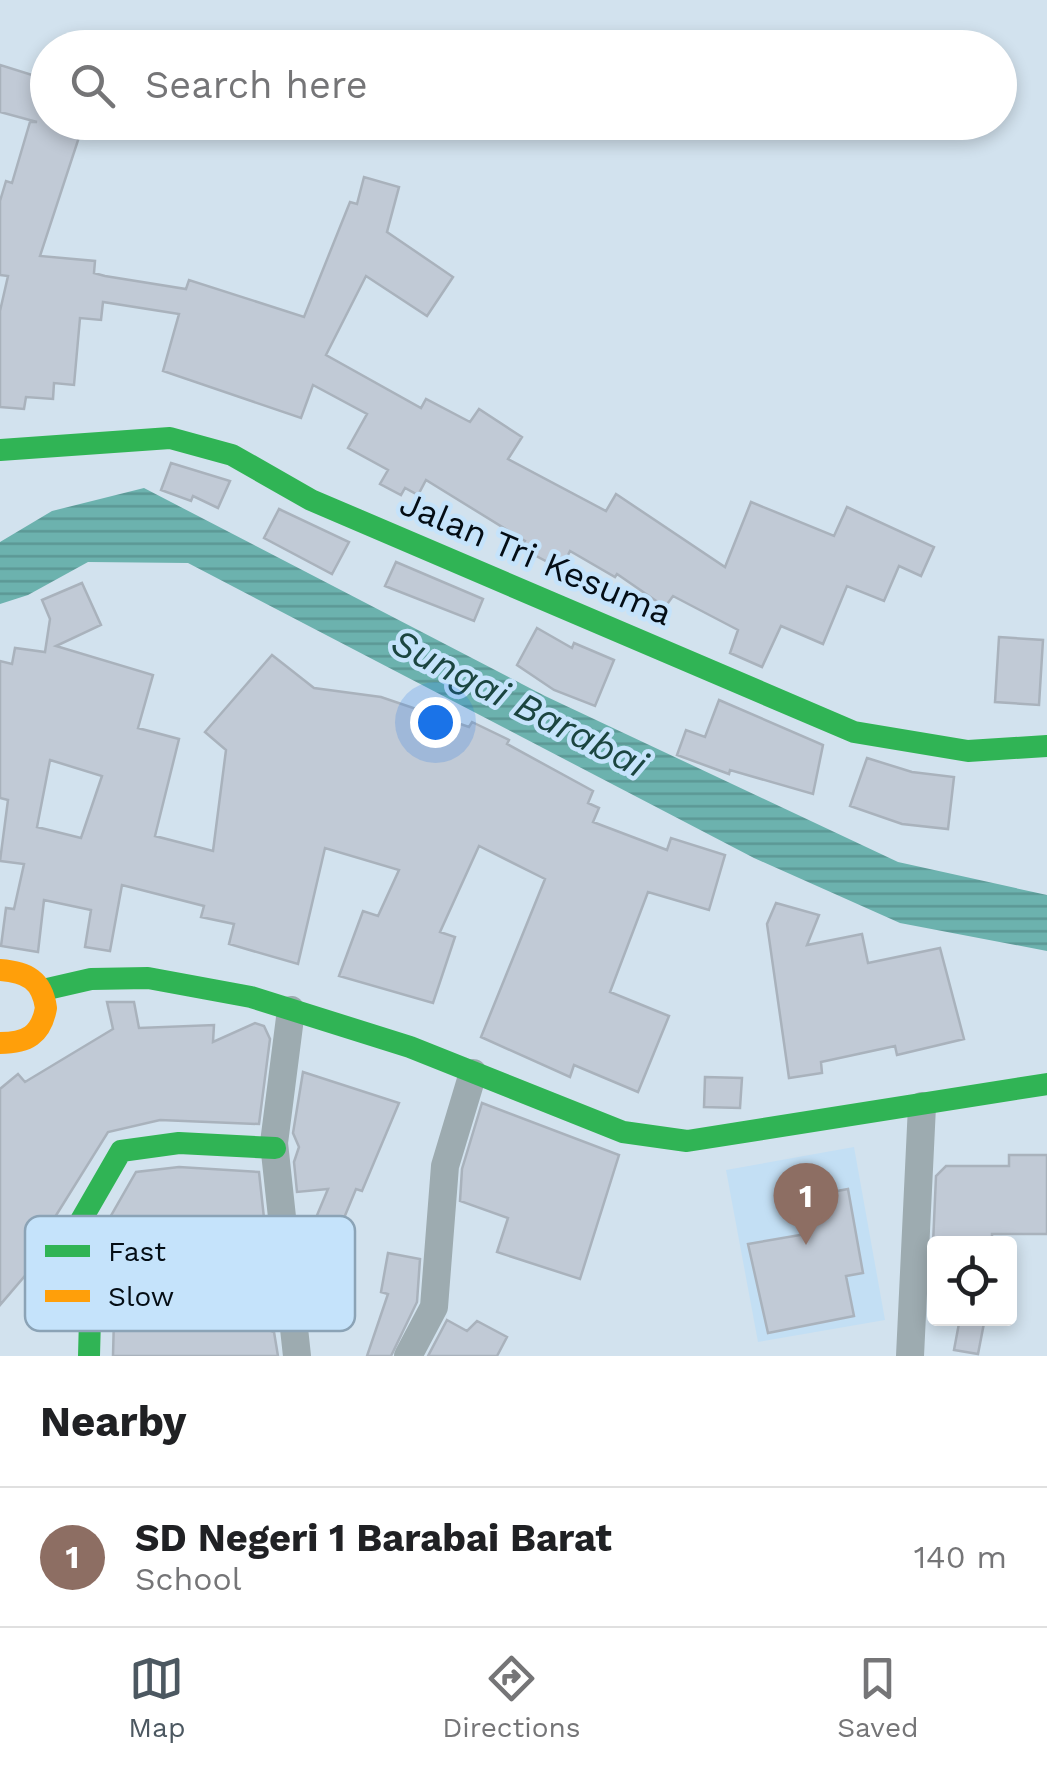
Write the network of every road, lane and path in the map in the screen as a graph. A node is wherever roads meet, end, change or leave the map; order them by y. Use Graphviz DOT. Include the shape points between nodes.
graph roads {
  1 [pos="0,450"];
  2 [pos="1047,746"];
  3 [pos="0,970"];
  4 [pos="43,990"];
  5 [pos="291,1010"];
  6 [pos="3,1047"];
  7 [pos="473,1072"];
  8 [pos="1047,1084"];
  9 [pos="922,1106"];
  10 [pos="275,1148"];
  11 [pos="83,1216"];
  12 [pos="282,1216"];
  13 [pos="90,1331"];
  14 [pos="294,1331"];
  15 [pos="90,1356"];
  16 [pos="297,1356"];
  17 [pos="408,1356"];
  18 [pos="910,1356"];
  1 -- 2 [label="street, Jalan Tri Kesuma" via="170,438 232,455 311,500 854,732 968,750"];
  3 -- 4 [label="street" via="24,972"];
  4 -- 5 [label="street" via="91,979 148,978"];
  4 -- 6 [label="street" via="41,1028"];
  5 -- 7 [label="street"];
  5 -- 10 [label="street"];
  7 -- 9 [label="street" via="624,1132 688,1141"];
  7 -- 17 [label="street" via="445,1166 434,1307"];
  8 -- 9 [label="street"];
  9 -- 18 [label="street"];
  10 -- 11 [label="street" via="224,1148 209,1141 121,1152"];
  10 -- 12 [label="street"];
  13 -- 15 [label="street"];
  14 -- 16 [label="street"];
}
